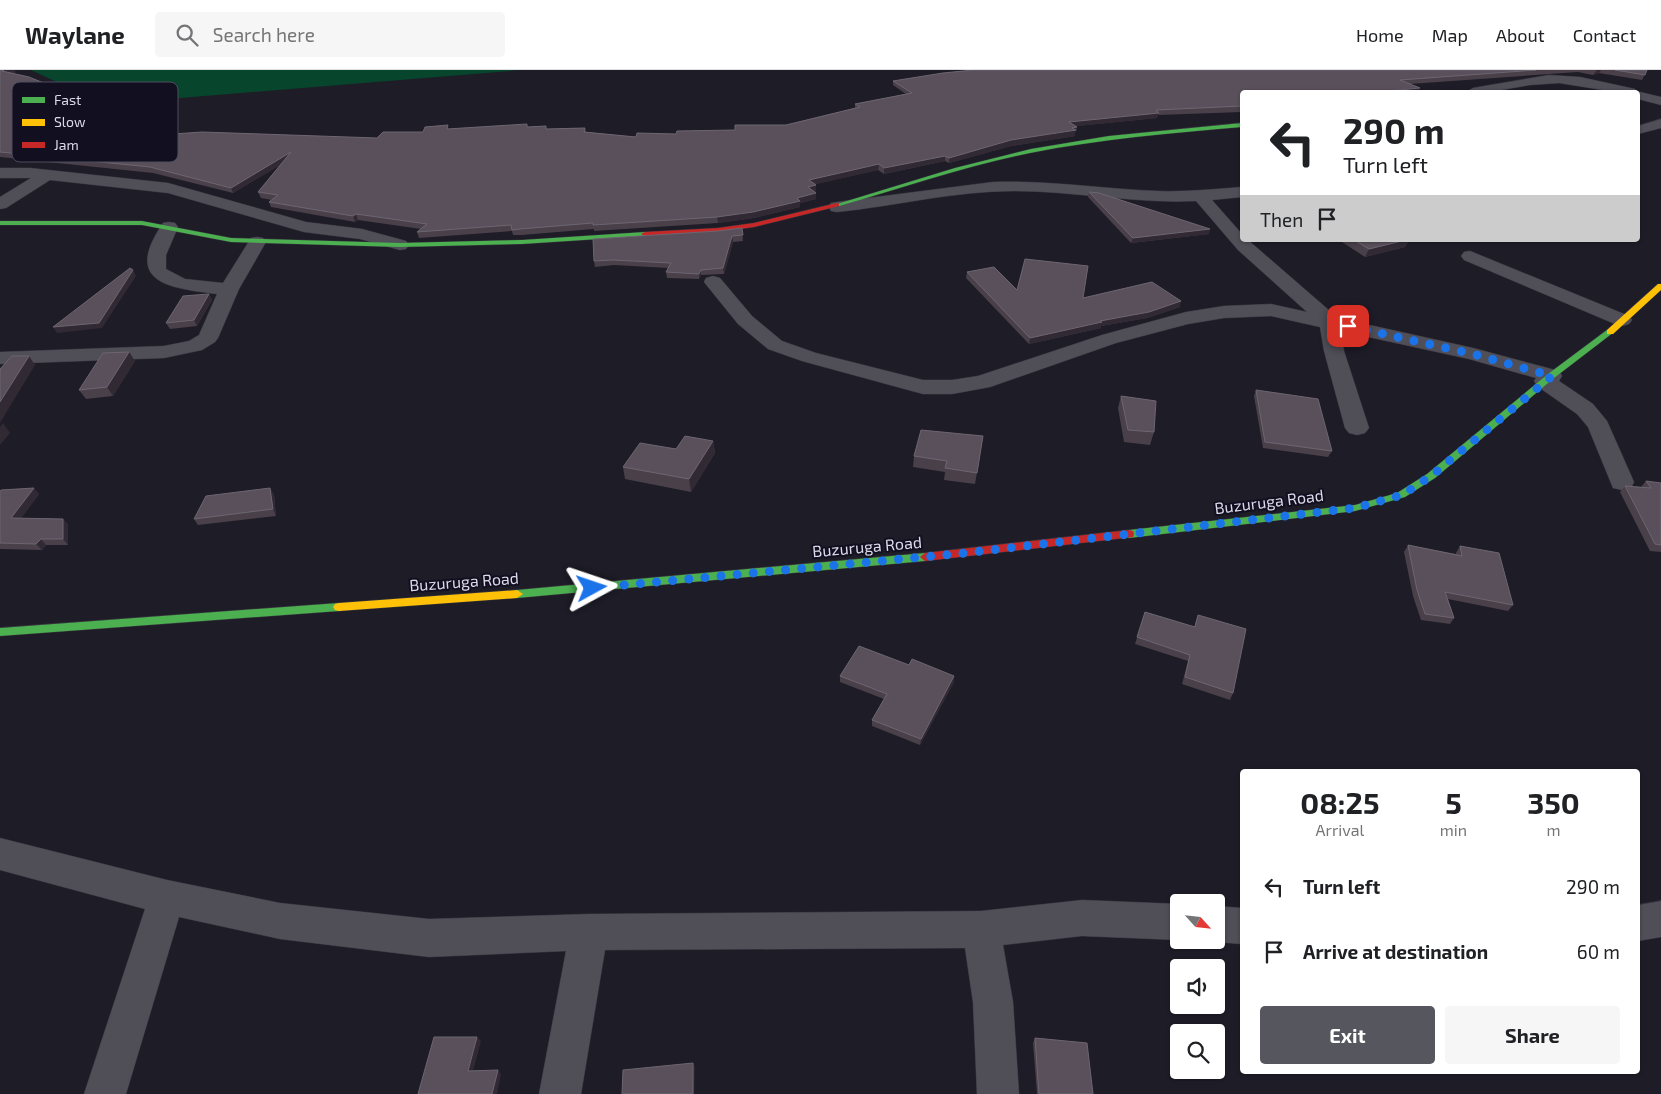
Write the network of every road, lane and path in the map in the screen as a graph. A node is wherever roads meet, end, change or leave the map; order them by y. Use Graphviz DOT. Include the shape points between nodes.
graph roads {
  1 [pos="1661,89"];
  2 [pos="1482,90"];
  3 [pos="1621,90"];
  4 [pos="1640,93"];
  5 [pos="1640,95"];
  6 [pos="1661,101"];
  7 [pos="1661,123"];
  8 [pos="1240,125"];
  9 [pos="1640,129"];
  10 [pos="0,173"];
  11 [pos="47,175"];
  12 [pos="1240,192"];
  13 [pos="1201,197"];
  14 [pos="0,204"];
  15 [pos="837,206"];
  16 [pos="266,217"];
  17 [pos="0,223"];
  18 [pos="169,227"];
  19 [pos="232,240"];
  20 [pos="258,242"];
  21 [pos="400,245"];
  22 [pos="1470,256"];
  23 [pos="713,282"];
  24 [pos="1661,286"];
  25 [pos="229,289"];
  26 [pos="1622,320"];
  27 [pos="1331,322"];
  28 [pos="0,358"];
  29 [pos="1548,378"];
  30 [pos="1357,428"];
  31 [pos="1622,482"];
  32 [pos="0,632"];
  33 [pos="0,854"];
  34 [pos="167,898"];
  35 [pos="1661,919"];
  36 [pos="1170,922"];
  37 [pos="1640,923"];
  38 [pos="1225,925"];
  39 [pos="1240,926"];
  40 [pos="981,929"];
  41 [pos="589,932"];
  42 [pos="105,1094"];
  43 [pos="560,1094"];
  44 [pos="998,1094"];
  1 -- 4 [label="street"];
  2 -- 3 [label="street" via="1550,79"];
  5 -- 6 [label="street"];
  7 -- 9 [label="street"];
  8 -- 15 [label="street" via="1151,133 1036,150"];
  10 -- 11 [label="street"];
  11 -- 14 [label="street"];
  11 -- 16 [label="street" via="168,188"];
  12 -- 13 [label="street"];
  13 -- 15 [label="street" via="1160,198 1013,186"];
  13 -- 27 [label="street" via="1248,252"];
  15 -- 21 [label="street" via="748,227 718,230 522,242"];
  16 -- 19 [label="street"];
  16 -- 21 [label="street" via="321,231 362,234"];
  17 -- 18 [label="street" via="142,223"];
  18 -- 19 [label="street"];
  18 -- 25 [label="street" via="158,250 155,264 158,272 181,284"];
  19 -- 20 [label="street"];
  20 -- 21 [label="street"];
  20 -- 25 [label="street"];
  22 -- 26 [label="street"];
  23 -- 27 [label="street" via="745,320 775,344 808,357 923,387 982,382 1186,318 1271,310"];
  24 -- 26 [label="street, Buzuruga Road"];
  25 -- 28 [label="street" via="208,338 195,346 164,352"];
  26 -- 29 [label="street, Buzuruga Road"];
  27 -- 29 [label="street" via="1473,354"];
  27 -- 30 [label="street" via="1334,352"];
  29 -- 31 [label="street" via="1585,408 1599,426"];
  29 -- 32 [label="street, Buzuruga Road" via="1431,476 1402,495 1355,508 956,554 717,577"];
  33 -- 34 [label="street"];
  34 -- 41 [label="street" via="280,921 429,938"];
  34 -- 42 [label="street"];
  35 -- 37 [label="street"];
  36 -- 40 [label="street" via="1082,918"];
  38 -- 39 [label="street"];
  40 -- 41 [label="street"];
  40 -- 44 [label="street" via="993,1002"];
  41 -- 43 [label="street"];
}
